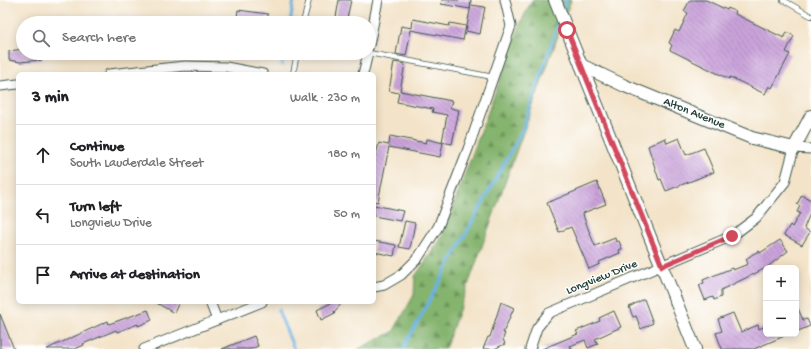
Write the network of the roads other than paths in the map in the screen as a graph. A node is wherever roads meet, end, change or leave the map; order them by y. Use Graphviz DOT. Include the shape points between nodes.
graph roads {
  1 [pos="309,0"];
  2 [pos="378,0"];
  3 [pos="505,0"];
  4 [pos="555,0"];
  5 [pos="783,0"];
  6 [pos="305,16"];
  7 [pos="375,16"];
  8 [pos="811,16"];
  9 [pos="376,55"];
  10 [pos="296,60"];
  11 [pos="366,60"];
  12 [pos="581,65"];
  13 [pos="128,72"];
  14 [pos="252,72"];
  15 [pos="293,72"];
  16 [pos="363,72"];
  17 [pos="493,77"];
  18 [pos="16,84"];
  19 [pos="0,86"];
  20 [pos="811,116"];
  21 [pos="794,148"];
  22 [pos="811,149"];
  23 [pos="662,266"];
  24 [pos="376,287"];
  25 [pos="211,304"];
  26 [pos="257,304"];
  27 [pos="217,320"];
  28 [pos="144,349"];
  29 [pos="530,349"];
  30 [pos="695,349"];
  1 -- 6 [label="lane"];
  2 -- 7 [label="street"];
  3 -- 17 [label="street" via="510,26"];
  4 -- 12 [label="street"];
  5 -- 8 [label="lane"];
  9 -- 17 [label="lane"];
  10 -- 15 [label="lane"];
  11 -- 16 [label="street"];
  12 -- 21 [label="street, Alton Avenue" via="625,86 745,135"];
  12 -- 23 [label="street"];
  13 -- 14 [label="street" via="185,66 226,67"];
  17 -- 24 [label="street" via="438,227 418,258 401,275"];
  18 -- 19 [label="street"];
  20 -- 21 [label="street"];
  21 -- 22 [label="street, Alton Avenue"];
  21 -- 23 [label="street, Longview Drive" via="784,182 756,218 732,236"];
  23 -- 29 [label="street, Longview Drive" via="549,313 537,328"];
  23 -- 30 [label="street"];
  25 -- 27 [label="street"];
  26 -- 27 [label="street"];
  27 -- 28 [label="street"];
}
